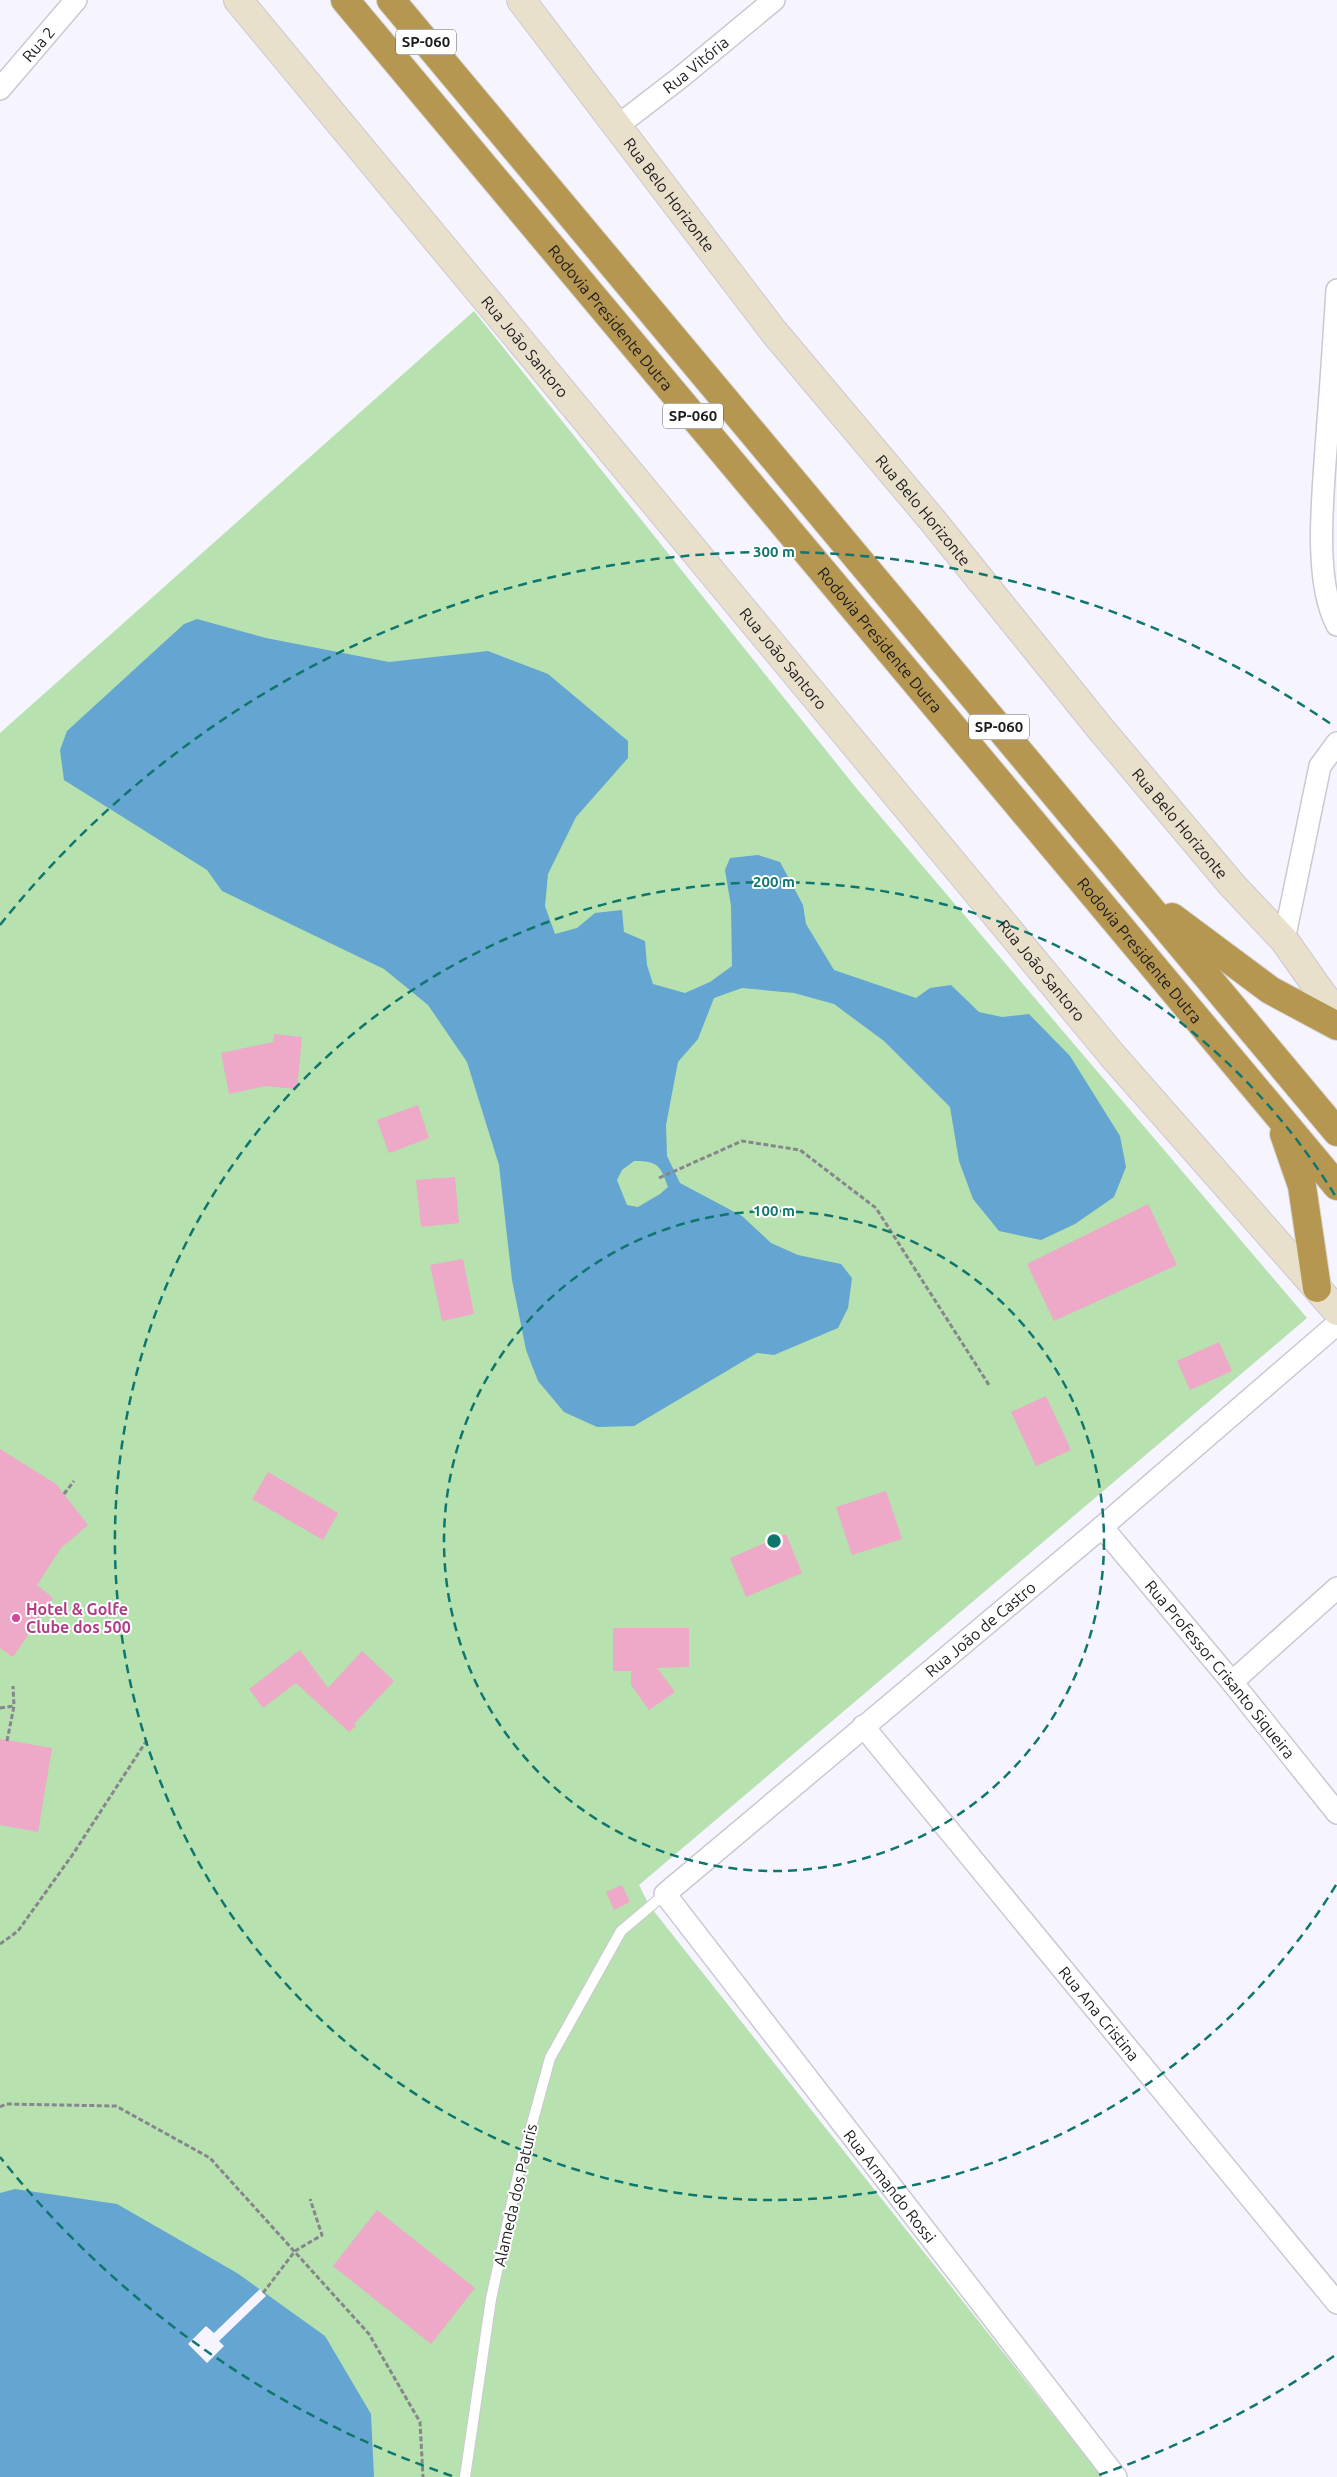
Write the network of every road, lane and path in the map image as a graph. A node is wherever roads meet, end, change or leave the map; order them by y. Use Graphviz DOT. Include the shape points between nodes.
graph roads {
  1 [pos="76,0"];
  2 [pos="238,0"];
  3 [pos="345,0"];
  4 [pos="391,0"];
  5 [pos="521,0"];
  6 [pos="774,0"];
  7 [pos="0,89"];
  8 [pos="616,127"];
  9 [pos="1337,290"];
  10 [pos="1336,333"];
  11 [pos="1337,625"];
  12 [pos="1337,743"];
  13 [pos="1141,895"];
  14 [pos="1284,940"];
  15 [pos="1337,1012"];
  16 [pos="1337,1026"];
  17 [pos="1276,1114"];
  18 [pos="1337,1132"];
  19 [pos="659,1178"];
  20 [pos="1337,1186"];
  21 [pos="1317,1288"];
  22 [pos="1337,1311"];
  23 [pos="1337,1324"];
  24 [pos="989,1385"];
  25 [pos="74,1480"];
  26 [pos="64,1494"];
  27 [pos="1102,1527"];
  28 [pos="1337,1588"];
  29 [pos="1232,1682"];
  30 [pos="13,1686"];
  31 [pos="14,1706"];
  32 [pos="0,1708"];
  33 [pos="862,1726"];
  34 [pos="7,1740"];
  35 [pos="147,1740"];
  36 [pos="1337,1814"];
  37 [pos="665,1894"];
  38 [pos="621,1931"];
  39 [pos="0,1944"];
  40 [pos="0,2107"];
  41 [pos="310,2198"];
  42 [pos="294,2251"];
  43 [pos="263,2293"];
  44 [pos="1337,2303"];
  45 [pos="423,2477"];
  46 [pos="465,2477"];
  47 [pos="1116,2477"];
  1 -- 7 [label="street, Rua 2"];
  2 -- 21 [label="street, Rua João Santoro" via="1112,1055"];
  3 -- 17 [label="highway, Rodovia Presidente Dutra / SP-060"];
  4 -- 13 [label="highway, SP-060"];
  5 -- 8 [label="street, Rua Belo Horizonte"];
  6 -- 8 [label="street, Rua Vitória"];
  8 -- 14 [label="street, Rua Belo Horizonte" via="774,332 933,521 1099,727 1232,885"];
  9 -- 10 [label="street"];
  10 -- 11 [label="street" via="1322,513 1324,573"];
  12 -- 14 [label="street" via="1320,766"];
  13 -- 16 [label="highway" via="1270,990"];
  13 -- 18 [label="highway, SP-060"];
  14 -- 15 [label="street, Rua Belo Horizonte"];
  17 -- 20 [label="highway, Rodovia Presidente Dutra / SP-060"];
  17 -- 21 [label="highway" via="1302,1186"];
  19 -- 24 [label="path" via="742,1141 800,1150 876,1208"];
  21 -- 22 [label="street, Rua João Santoro"];
  23 -- 27 [label="street, Rua João de Castro"];
  25 -- 26 [label="path"];
  27 -- 29 [label="street, Rua Professor Crisanto Siqueira"];
  27 -- 33 [label="street, Rua João de Castro"];
  28 -- 29 [label="street"];
  29 -- 36 [label="street, Rua Professor Crisanto Siqueira"];
  30 -- 31 [label="path"];
  31 -- 32 [label="path"];
  31 -- 34 [label="path"];
  33 -- 37 [label="street, Rua João de Castro"];
  33 -- 44 [label="street, Rua Ana Cristina"];
  35 -- 39 [label="path" via="18,1931"];
  37 -- 38 [label="lane, Rua João de Castro"];
  37 -- 47 [label="street, Rua Armando Rossi"];
  38 -- 46 [label="lane, Alameda dos Paturis" via="550,2058 518,2175 491,2299"];
  40 -- 42 [label="path" via="6,2104 116,2106 210,2158"];
  41 -- 42 [label="path" via="322,2235"];
  42 -- 43 [label="path"];
  42 -- 45 [label="path" via="369,2334 420,2422"];
}
